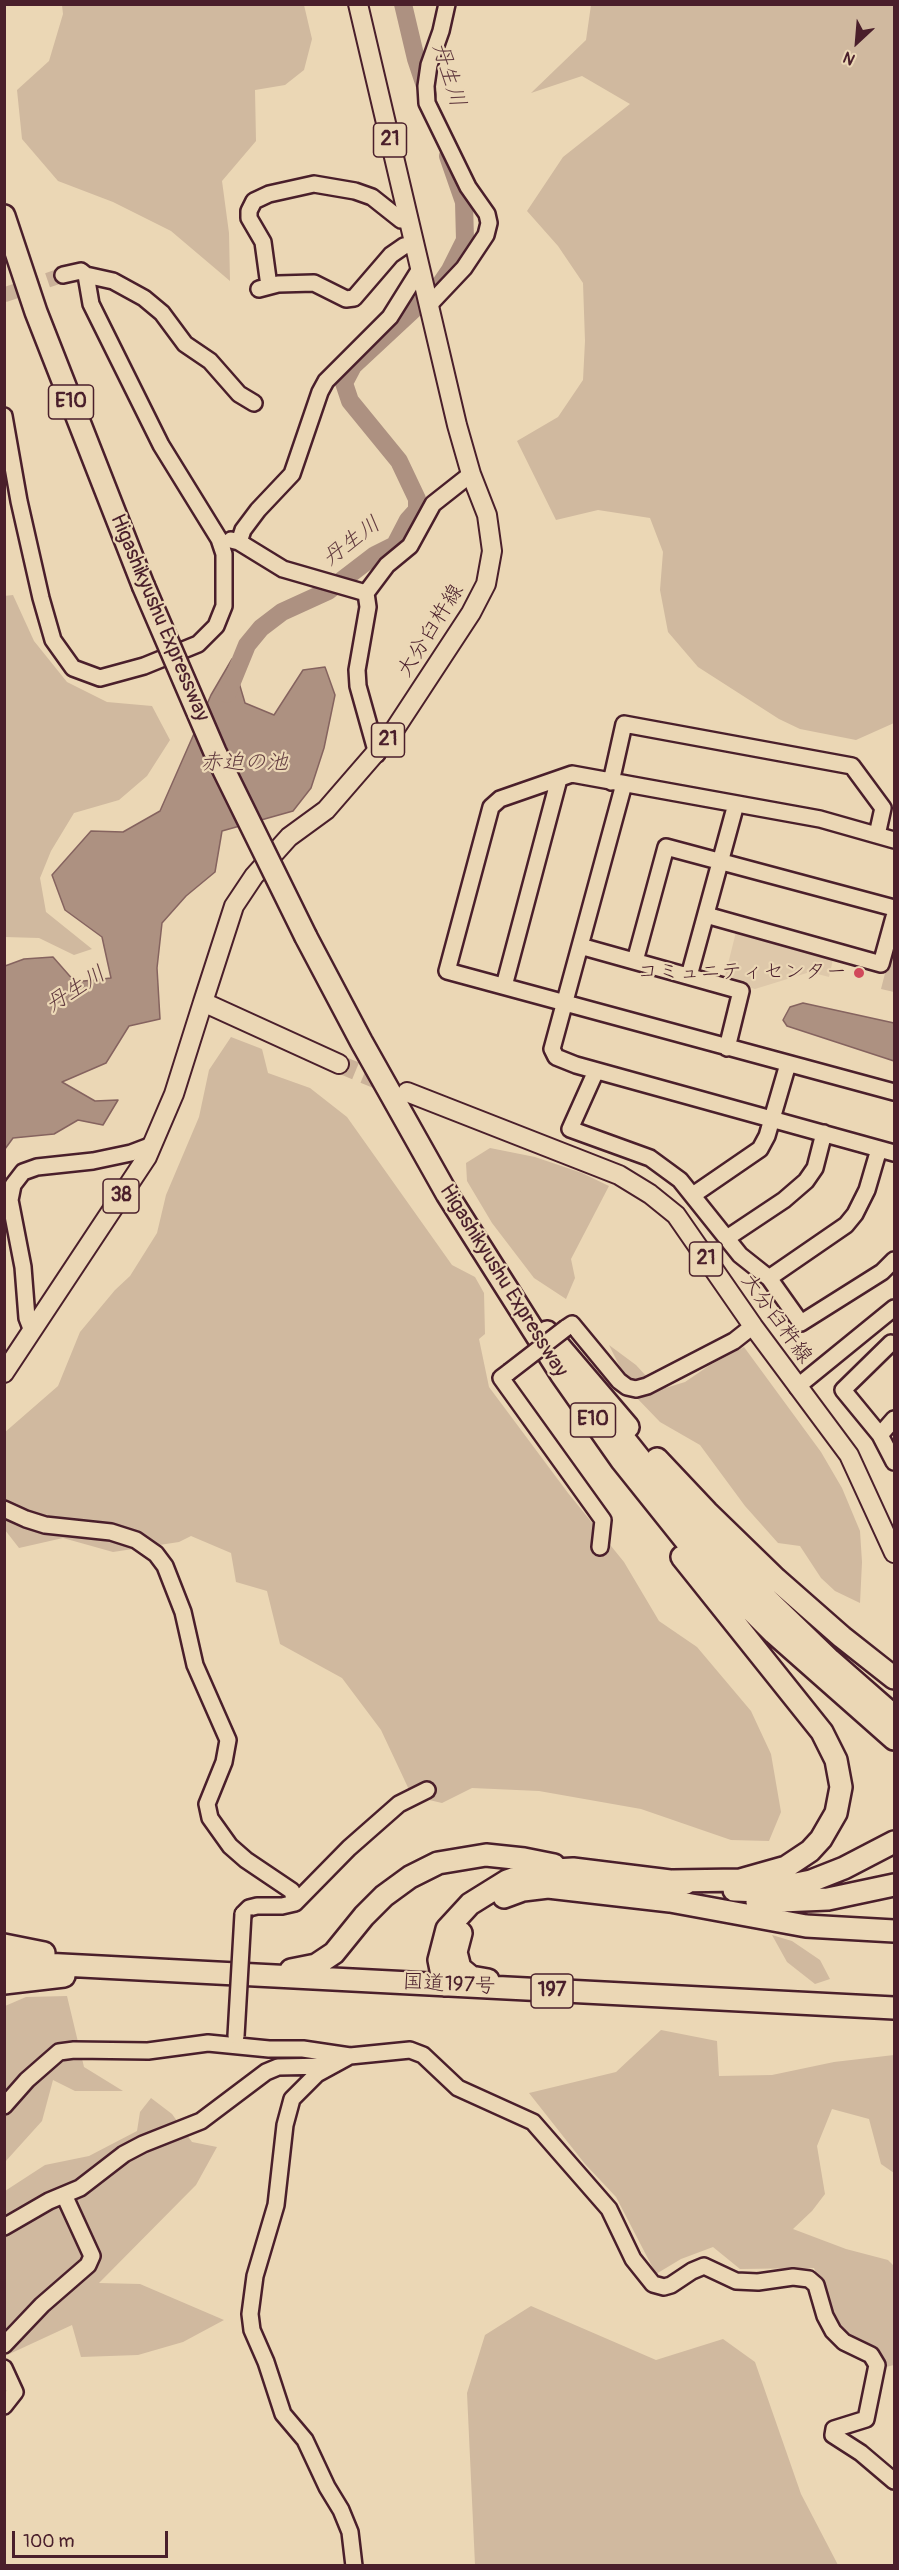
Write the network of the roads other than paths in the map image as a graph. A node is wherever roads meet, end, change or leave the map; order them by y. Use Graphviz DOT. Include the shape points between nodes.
graph roads {
  1 [pos="357,4"];
  2 [pos="447,4"];
  3 [pos="4,216"];
  4 [pos="408,220"];
  5 [pos="415,244"];
  6 [pos="421,273"];
  7 [pos="63,275"];
  8 [pos="86,275"];
  9 [pos="429,302"];
  10 [pos="254,403"];
  11 [pos="4,416"];
  12 [pos="471,474"];
  13 [pos="219,539"];
  14 [pos="240,542"];
  15 [pos="364,592"];
  16 [pos="377,753"];
  17 [pos="559,779"];
  18 [pos="617,783"];
  19 [pos="736,804"];
  20 [pos="877,835"];
  21 [pos="894,840"];
  22 [pos="720,862"];
  23 [pos="894,908"];
  24 [pos="706,915"];
  25 [pos="894,917"];
  26 [pos="580,946"];
  27 [pos="635,961"];
  28 [pos="689,976"];
  29 [pos="504,986"];
  30 [pos="202,1002"];
  31 [pos="565,1002"];
  32 [pos="727,1048"];
  33 [pos="339,1064"];
  34 [pos="788,1064"];
  35 [pos="596,1071"];
  36 [pos="407,1092"];
  37 [pos="894,1092"];
  38 [pos="772,1119"];
  39 [pos="414,1133"];
  40 [pos="824,1133"];
  41 [pos="152,1145"];
  42 [pos="887,1151"];
  43 [pos="447,1194"];
  44 [pos="693,1196"];
  45 [pos="727,1238"];
  46 [pos="894,1260"];
  47 [pos="769,1278"];
  48 [pos="894,1308"];
  49 [pos="541,1324"];
  50 [pos="753,1326"];
  51 [pos="32,1331"];
  52 [pos="894,1344"];
  53 [pos="4,1373"];
  54 [pos="797,1388"];
  55 [pos="894,1419"];
  56 [pos="880,1435"];
  57 [pos="894,1462"];
  58 [pos="4,1509"];
  59 [pos="600,1547"];
  60 [pos="894,1553"];
  61 [pos="824,1666"];
  62 [pos="894,1678"];
  63 [pos="894,1716"];
  64 [pos="894,1739"];
  65 [pos="427,1790"];
  66 [pos="894,1842"];
  67 [pos="573,1869"];
  68 [pos="894,1885"];
  69 [pos="671,1891"];
  70 [pos="295,1903"];
  71 [pos="894,1931"];
  72 [pos="461,1933"];
  73 [pos="4,1945"];
  74 [pos="4,1962"];
  75 [pos="142,1969"];
  76 [pos="209,1973"];
  77 [pos="4,1983"];
  78 [pos="444,1985"];
  79 [pos="636,1995"];
  80 [pos="894,2008"];
  81 [pos="235,2041"];
  82 [pos="350,2056"];
  83 [pos="328,2066"];
  84 [pos="4,2106"];
  85 [pos="64,2195"];
  86 [pos="4,2227"];
  87 [pos="4,2345"];
  88 [pos="4,2368"];
  89 [pos="4,2406"];
  90 [pos="894,2481"];
  91 [pos="354,2565"];
  1 -- 4 [label="main road, 大分臼杵線 / 21"];
  2 -- 9 [label="street" via="429,65 427,103 489,223 486,235 464,268"];
  3 -- 39 [label="highway, Higashikyushu Expressway / E10, bridge" via="36,312 143,585 215,752 306,937"];
  4 -- 5 [label="main road, 大分臼杵線 / 21"];
  4 -- 5 [label="street" via="401,220 363,194 314,184 268,194 254,201 249,211 249,218 264,242 264,288 298,282 314,284 346,299 354,298 391,255"];
  5 -- 6 [label="main road, 大分臼杵線 / 21"];
  6 -- 9 [label="main road, 大分臼杵線 / 21"];
  6 -- 14 [label="street" via="390,317 326,381 292,474 258,510 243,530"];
  7 -- 8 [label="street" via="81,271"];
  8 -- 10 [label="street" via="113,281 144,298 162,313 185,344 210,361 239,394"];
  8 -- 13 [label="street" via="92,304 161,446"];
  9 -- 12 [label="main road, 大分臼杵線 / 21"];
  11 -- 13 [label="street" via="41,598 53,640 73,668 100,678 144,666 198,644 216,626 224,606 224,554"];
  12 -- 15 [label="street" via="433,504 410,546"];
  12 -- 16 [label="main road, 大分臼杵線 / 21" via="488,515 492,551 486,585 446,654"];
  13 -- 14 [label="street"];
  14 -- 15 [label="street" via="283,569"];
  15 -- 16 [label="street" via="368,607 357,670 358,686"];
  16 -- 30 [label="main road, 大分臼杵線 / 21" via="326,810 289,837 255,876 234,906"];
  17 -- 18 [label="street" via="572,774"];
  17 -- 29 [label="street"];
  17 -- 29 [label="street" via="500,799 491,807 447,971"];
  18 -- 19 [label="street"];
  18 -- 20 [label="street" via="624,724 852,766 884,808"];
  18 -- 26 [label="street"];
  19 -- 20 [label="street" via="820,819"];
  19 -- 22 [label="street"];
  20 -- 21 [label="street"];
  22 -- 23 [label="street"];
  22 -- 24 [label="street"];
  22 -- 27 [label="street" via="666,847"];
  24 -- 25 [label="street" via="881,964"];
  24 -- 28 [label="street"];
  26 -- 27 [label="street"];
  26 -- 31 [label="street"];
  27 -- 28 [label="street"];
  28 -- 32 [label="street" via="741,991"];
  29 -- 31 [label="street"];
  30 -- 33 [label="main road"];
  30 -- 41 [label="main road, 38" via="174,1094"];
  31 -- 32 [label="street"];
  31 -- 35 [label="street" via="552,1049 556,1057"];
  32 -- 34 [label="street"];
  34 -- 37 [label="street"];
  34 -- 38 [label="street"];
  35 -- 38 [label="street"];
  35 -- 44 [label="street" via="570,1129 650,1158 680,1180"];
  36 -- 50 [label="main road, 大分臼杵線 / 21" via="619,1175 650,1194 676,1215"];
  38 -- 40 [label="street"];
  38 -- 44 [label="street" via="760,1149"];
  39 -- 43 [label="highway, Higashikyushu Expressway / E10"];
  39 -- 49 [label="highway, Higashikyushu Expressway / E10"];
  40 -- 42 [label="street"];
  40 -- 45 [label="street" via="815,1168 806,1181"];
  41 -- 51 [label="main road, 38"];
  41 -- 51 [label="street" via="93,1161 37,1167 23,1172 13,1185 10,1200"];
  42 -- 47 [label="street" via="846,1225"];
  43 -- 61 [label="highway, Higashikyushu Expressway / E10" via="561,1374 642,1488 730,1589"];
  43 -- 69 [label="highway" via="594,1443 808,1714 836,1760 841,1786 836,1813 821,1839 799,1860 771,1873"];
  44 -- 45 [label="street"];
  45 -- 47 [label="street" via="740,1255"];
  46 -- 47 [label="street" via="882,1272 801,1323"];
  48 -- 54 [label="street"];
  49 -- 61 [label="highway, Higashikyushu Expressway / E10" via="668,1494"];
  49 -- 62 [label="highway" via="692,1497 767,1571"];
  50 -- 54 [label="main road, 大分臼杵線 / 21"];
  50 -- 59 [label="street, bridge" via="734,1341 636,1389 619,1381 572,1324 501,1378 603,1520"];
  51 -- 53 [label="main road, 38"];
  52 -- 56 [label="street" via="843,1390"];
  54 -- 60 [label="main road, 大分臼杵線 / 21" via="849,1455"];
  55 -- 56 [label="street"];
  56 -- 57 [label="street"];
  58 -- 70 [label="street" via="45,1525 111,1532 136,1540 165,1566 183,1612 195,1665 228,1740 224,1762 207,1804 210,1818 230,1846 292,1891"];
  61 -- 63 [label="highway, Higashikyushu Expressway / E10"];
  61 -- 64 [label="highway, Higashikyushu Expressway / E10"];
  65 -- 70 [label="street" via="399,1804"];
  66 -- 69 [label="highway" via="827,1875 779,1888"];
  67 -- 69 [label="highway"];
  67 -- 76 [label="highway" via="503,1856 445,1861 424,1869 390,1891 326,1960 293,1970"];
  67 -- 78 [label="highway" via="522,1875 488,1892 461,1912 447,1929 440,1949 438,1968"];
  68 -- 69 [label="highway" via="806,1901"];
  69 -- 71 [label="highway" via="806,1926"];
  69 -- 72 [label="highway" via="534,1888 502,1898"];
  70 -- 81 [label="street, bridge" via="257,1906 243,1914"];
  72 -- 78 [label="highway"];
  72 -- 79 [label="highway" via="457,1961 471,1977 566,1984"];
  73 -- 75 [label="highway"];
  74 -- 75 [label="highway, 国道197号 / 197"];
  75 -- 76 [label="highway, 国道197号 / 197"];
  75 -- 77 [label="highway"];
  76 -- 78 [label="highway, 国道197号 / 197"];
  78 -- 79 [label="highway, 国道197号 / 197"];
  79 -- 80 [label="highway, 国道197号 / 197"];
  81 -- 82 [label="street"];
  81 -- 84 [label="street" via="148,2051 59,2052"];
  82 -- 83 [label="street"];
  82 -- 90 [label="street" via="410,2050 423,2055 458,2088 533,2122 609,2209 633,2259 652,2284 671,2285 705,2266 736,2281 809,2279 816,2285 833,2331 844,2342 871,2355 877,2365 866,2419 834,2429 833,2435"];
  83 -- 85 [label="street" via="278,2067 266,2072 201,2121 124,2154 80,2188"];
  83 -- 91 [label="street" via="292,2099 276,2205 255,2276 250,2314 252,2330 283,2414 305,2440 341,2510 350,2532"];
  85 -- 86 [label="street"];
  85 -- 87 [label="street" via="92,2256 88,2265"];
  88 -- 89 [label="street" via="15,2392"];
}
